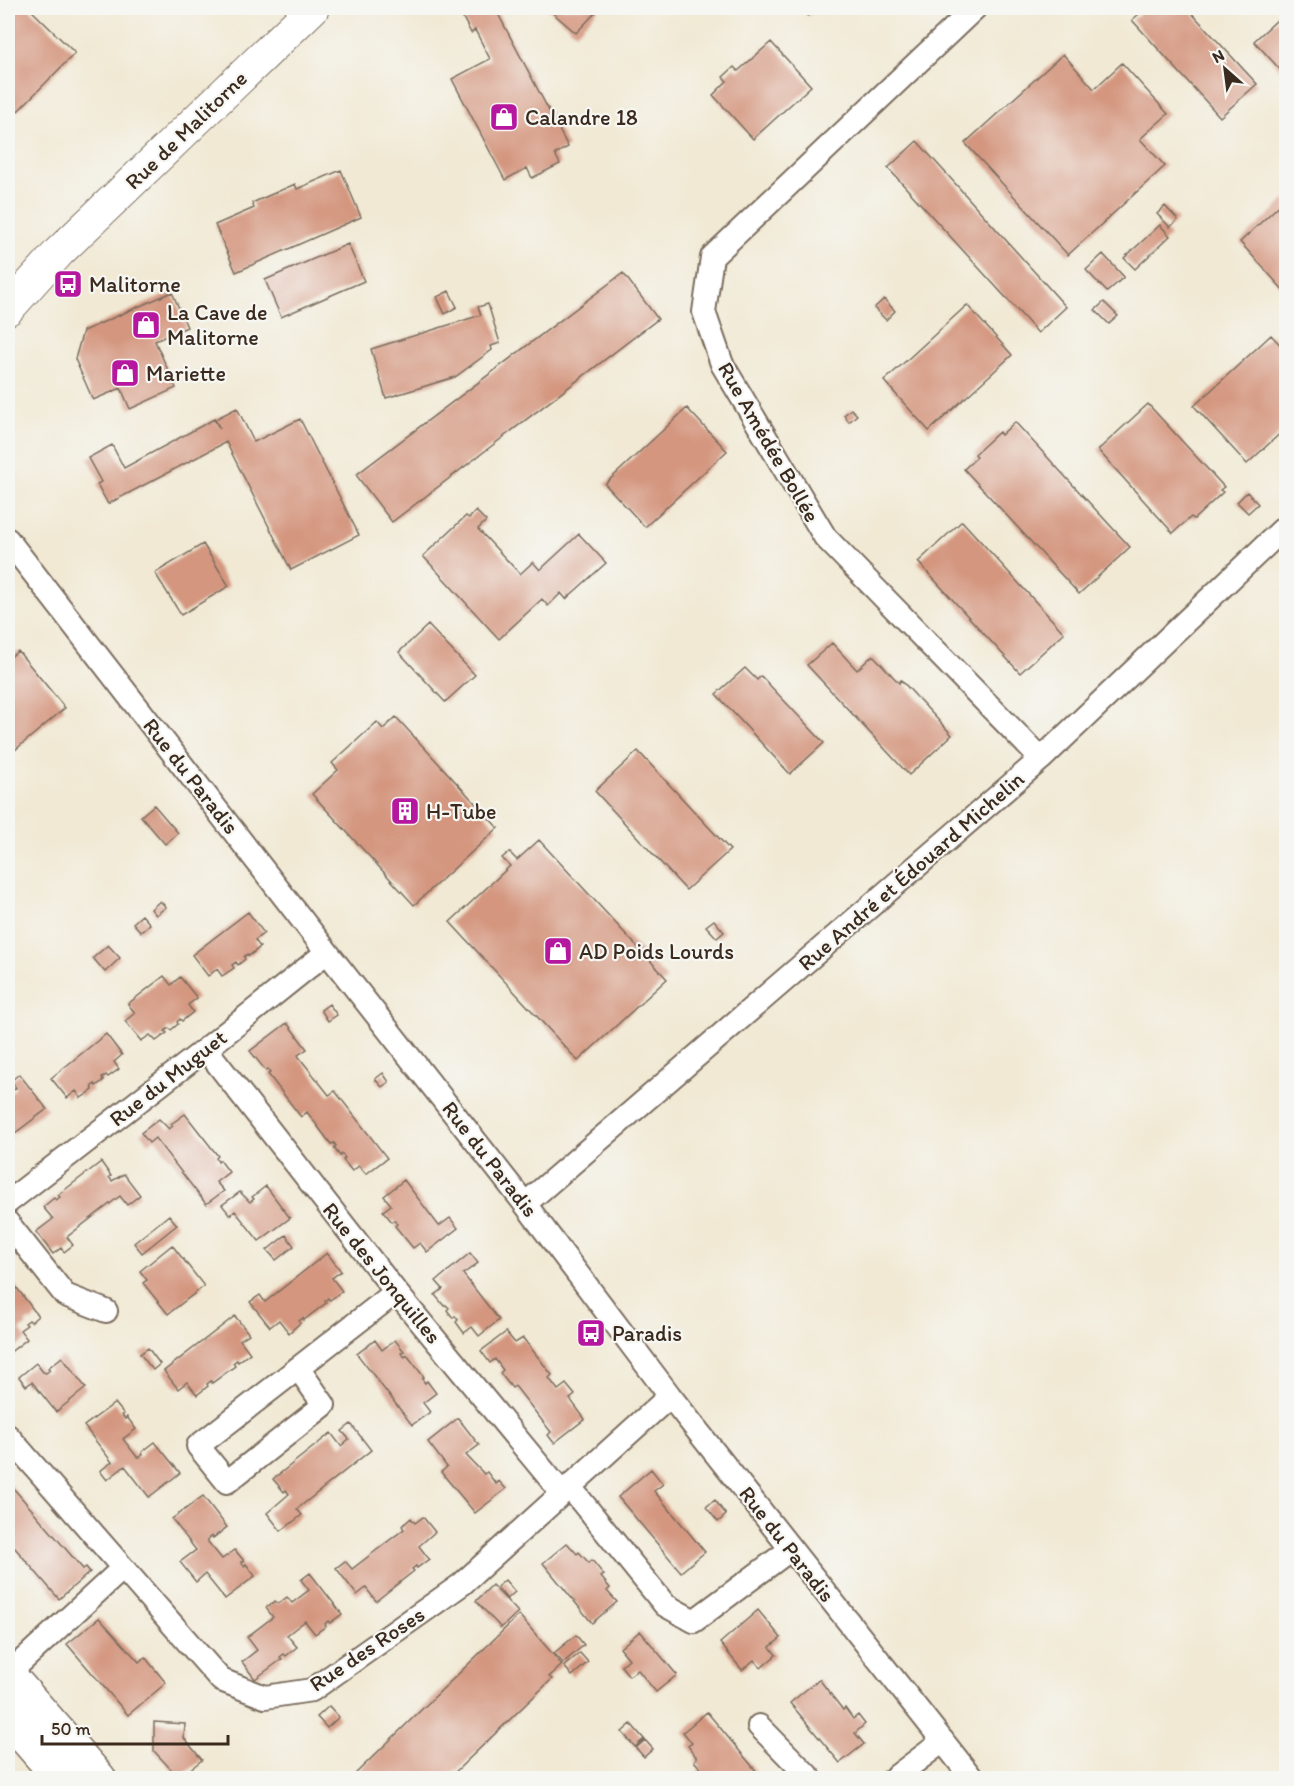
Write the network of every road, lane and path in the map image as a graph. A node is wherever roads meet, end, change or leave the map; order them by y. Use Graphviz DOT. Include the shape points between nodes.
graph roads {
  1 [pos="313,8"];
  2 [pos="975,8"];
  3 [pos="59,252"];
  4 [pos="8,295"];
  5 [pos="8,309"];
  6 [pos="1287,526"];
  7 [pos="8,540"];
  8 [pos="1041,759"];
  9 [pos="327,952"];
  10 [pos="206,1049"];
  11 [pos="8,1202"];
  12 [pos="525,1204"];
  13 [pos="8,1223"];
  14 [pos="396,1292"];
  15 [pos="106,1311"];
  16 [pos="298,1368"];
  17 [pos="670,1396"];
  18 [pos="8,1436"];
  19 [pos="565,1490"];
  20 [pos="791,1549"];
  21 [pos="123,1568"];
  22 [pos="8,1674"];
  23 [pos="8,1718"];
  24 [pos="759,1726"];
  25 [pos="943,1741"];
  26 [pos="60,1779"];
  27 [pos="99,1779"];
  28 [pos="810,1779"];
  29 [pos="894,1779"];
  30 [pos="972,1779"];
  1 -- 3 [label="main road, Rue de Malitorne"];
  2 -- 8 [label="street, Rue Amédée Bollée" via="712,257 704,312 722,364 825,537"];
  3 -- 4 [label="main road, Rue de Malitorne"];
  3 -- 5 [label="main road, Rue de Malitorne"];
  6 -- 8 [label="street, Rue André et Édouard Michelin"];
  7 -- 9 [label="street, Rue du Paradis"];
  8 -- 12 [label="street, Rue André et Édouard Michelin"];
  9 -- 10 [label="street, Rue du Muguet"];
  9 -- 12 [label="street, Rue du Paradis"];
  10 -- 11 [label="street, Rue du Muguet"];
  10 -- 14 [label="street, Rue des Jonquilles"];
  12 -- 17 [label="street, Rue du Paradis"];
  13 -- 15 [label="street" via="65,1295"];
  14 -- 16 [label="street"];
  14 -- 19 [label="street, Rue des Jonquilles"];
  16 -- 16 [label="street" via="198,1446 227,1482 324,1405"];
  17 -- 19 [label="street, Rue des Roses"];
  17 -- 20 [label="street, Rue du Paradis"];
  18 -- 21 [label="street, Rue des Roses"];
  19 -- 20 [label="street, Rue des Jonquilles" via="666,1605 694,1621"];
  19 -- 21 [label="street, Rue des Roses" via="462,1584 312,1690 265,1696 221,1680"];
  20 -- 25 [label="street, Rue du Paradis"];
  21 -- 22 [label="street"];
  22 -- 27 [label="main road"];
  23 -- 26 [label="main road"];
  24 -- 28 [label="street"];
  25 -- 29 [label="street"];
  25 -- 30 [label="street, Rue du Paradis"];
}
